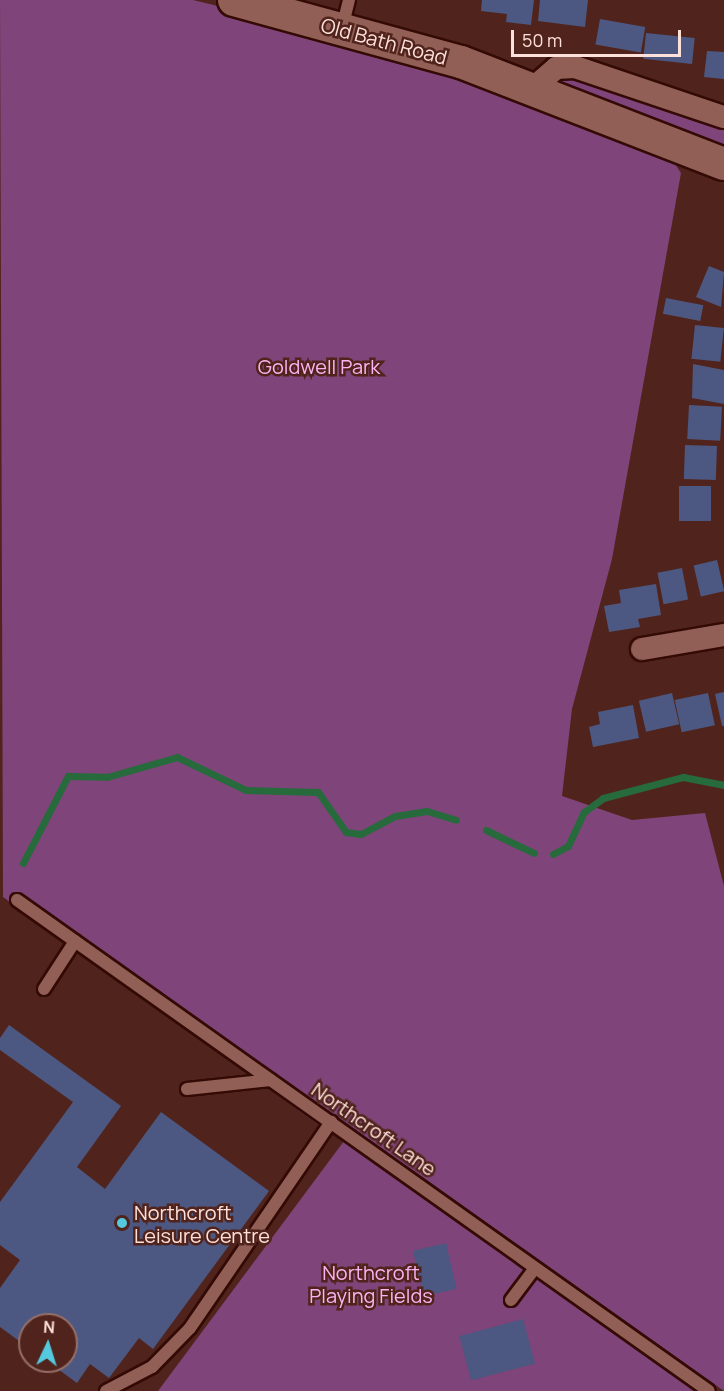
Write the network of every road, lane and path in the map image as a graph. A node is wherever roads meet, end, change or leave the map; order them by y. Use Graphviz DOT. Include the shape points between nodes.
graph roads {
  1 [pos="235,0"];
  2 [pos="345,14"];
  3 [pos="532,89"];
  4 [pos="724,117"];
  5 [pos="724,164"];
  6 [pos="714,645"];
  7 [pos="642,649"];
  8 [pos="17,900"];
  9 [pos="75,941"];
  10 [pos="44,989"];
  11 [pos="271,1080"];
  12 [pos="187,1089"];
  13 [pos="330,1122"];
  14 [pos="532,1270"];
  15 [pos="511,1300"];
  16 [pos="106,1391"];
  17 [pos="709,1391"];
  1 -- 2 [label="street, Old Bath Road"];
  2 -- 3 [label="street, Old Bath Road"];
  3 -- 4 [label="street" via="556,68 575,67"];
  3 -- 5 [label="street, Old Bath Road"];
  6 -- 7 [label="street"];
  8 -- 9 [label="lane, Northcroft Lane"];
  9 -- 10 [label="lane"];
  9 -- 11 [label="lane, Northcroft Lane"];
  11 -- 12 [label="lane"];
  11 -- 13 [label="lane, Northcroft Lane"];
  13 -- 14 [label="lane, Northcroft Lane"];
  13 -- 16 [label="lane" via="190,1328 152,1367"];
  14 -- 15 [label="lane"];
  14 -- 17 [label="lane, Northcroft Lane"];
}
